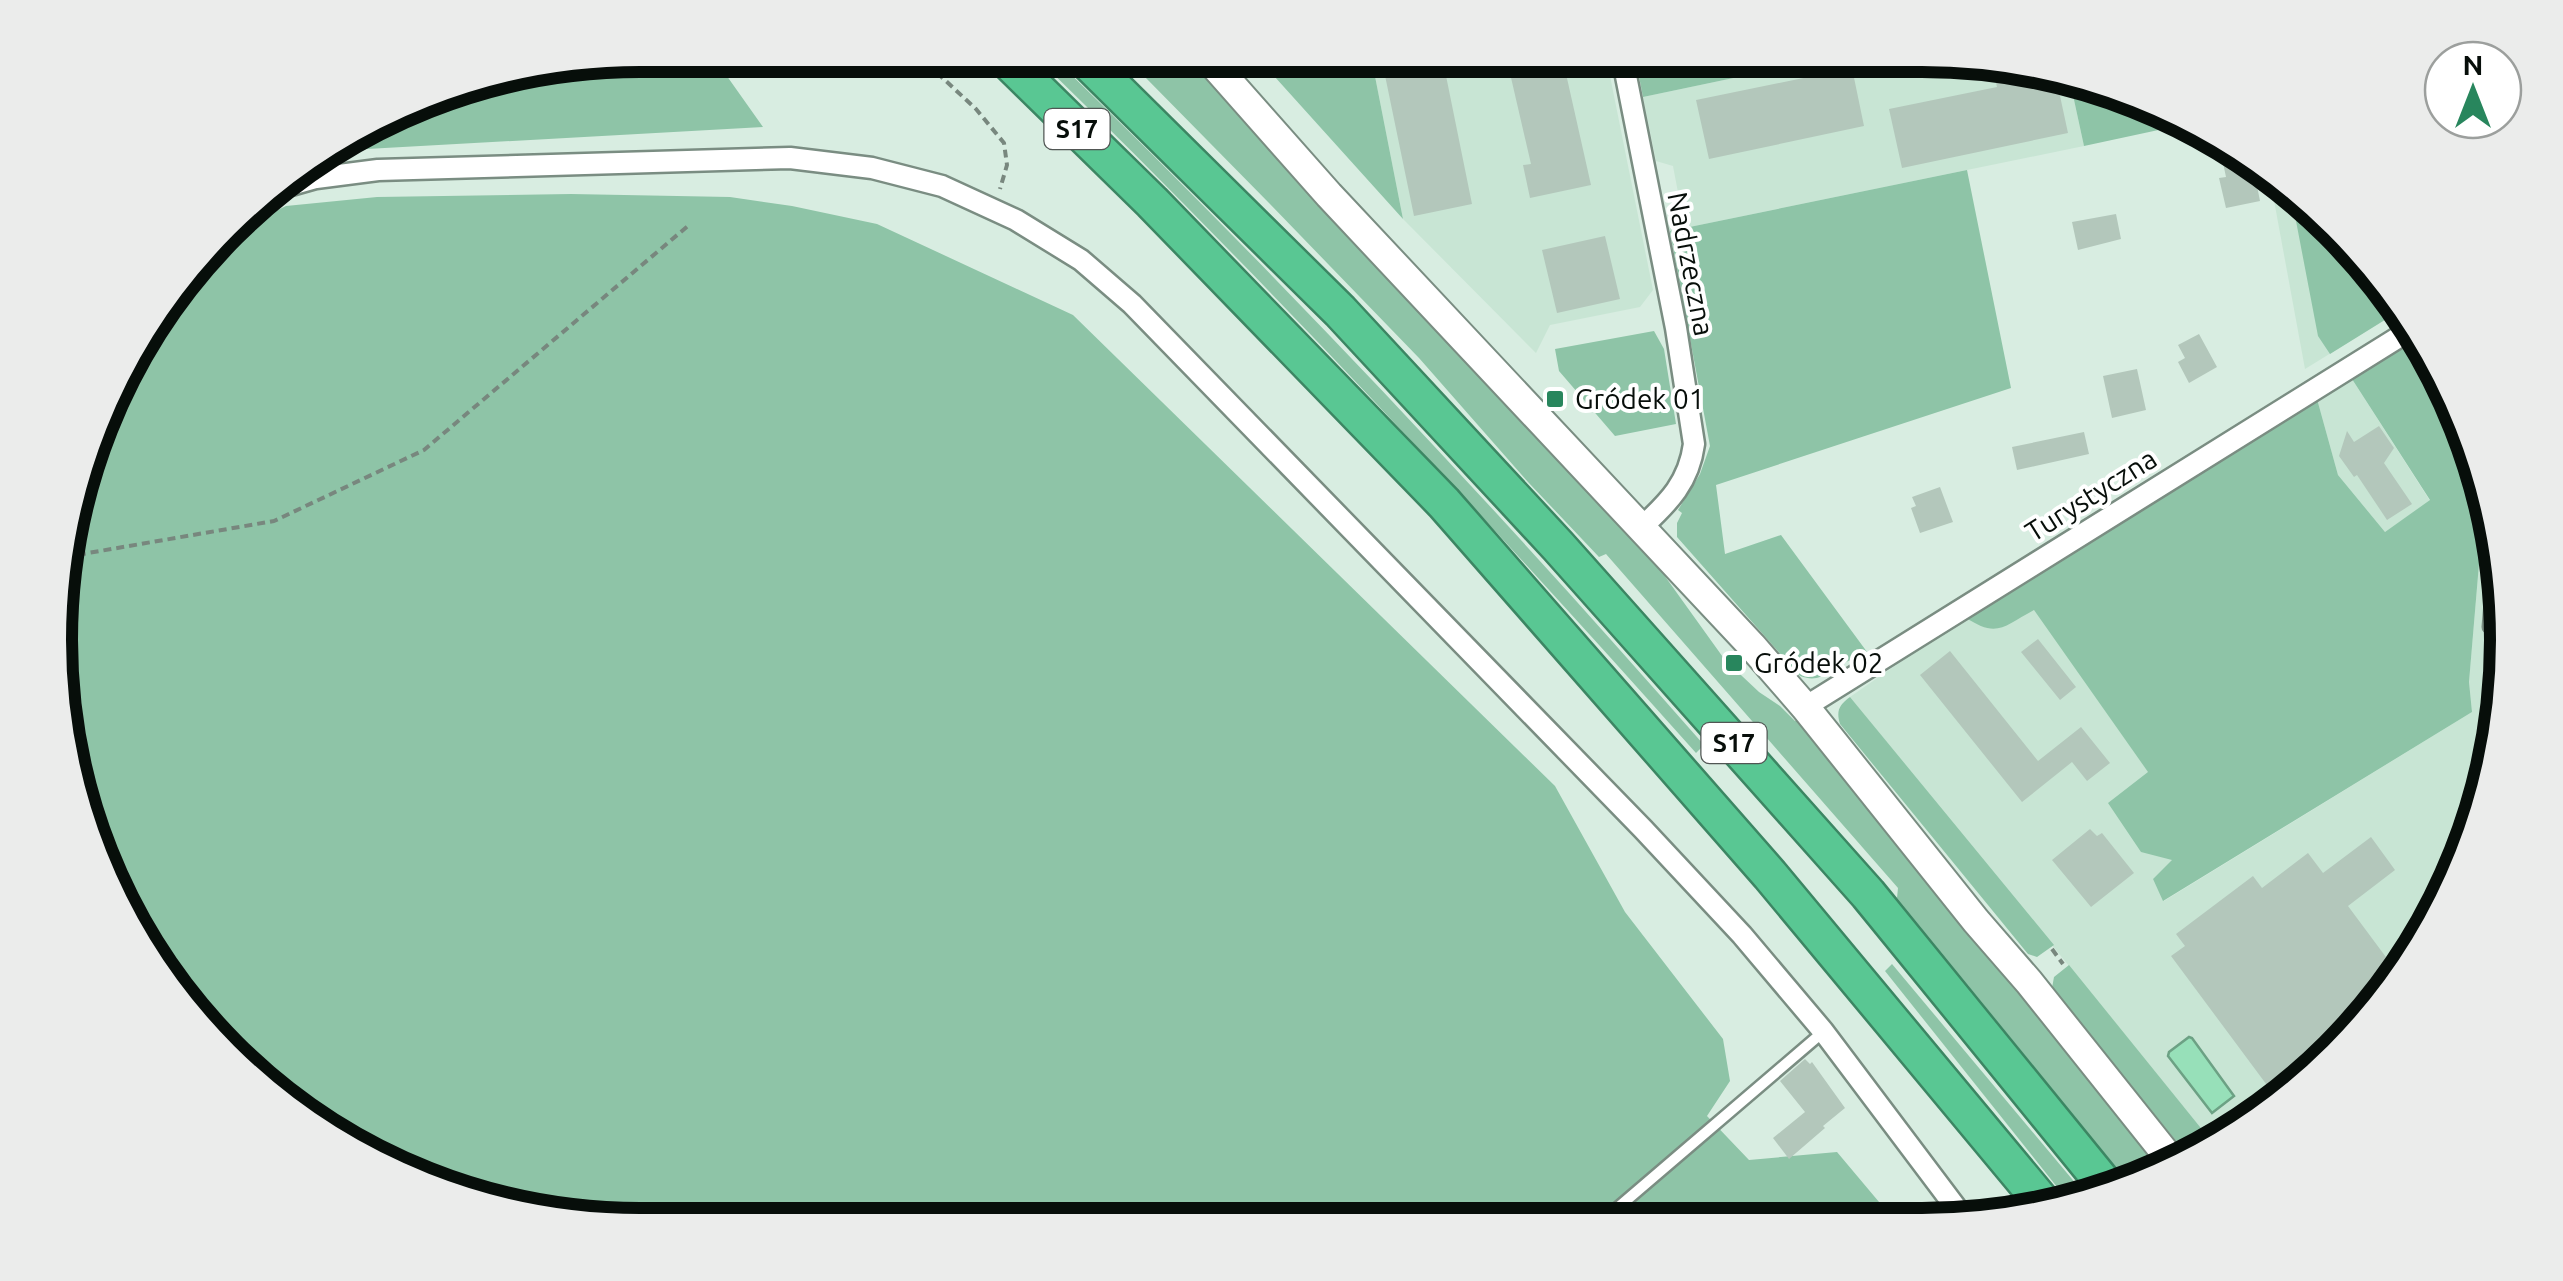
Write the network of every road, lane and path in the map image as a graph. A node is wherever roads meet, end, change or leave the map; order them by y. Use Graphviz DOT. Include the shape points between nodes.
graph roads {
  1 [pos="936,72"];
  2 [pos="1019,72"];
  3 [pos="1096,72"];
  4 [pos="1220,72"];
  5 [pos="1625,72"];
  6 [pos="309,180"];
  7 [pos="993,209"];
  8 [pos="689,225"];
  9 [pos="2401,336"];
  10 [pos="1642,527"];
  11 [pos="79,555"];
  12 [pos="1805,707"];
  13 [pos="2052,949"];
  14 [pos="2063,964"];
  15 [pos="1823,1031"];
  16 [pos="2167,1153"];
  17 [pos="2101,1179"];
  18 [pos="2038,1197"];
  19 [pos="1956,1207"];
  20 [pos="1617,1208"];
  1 -- 7 [label="path" via="1004,143 1007,165"];
  2 -- 18 [label="highway, S17" via="1444,503 1770,875"];
  3 -- 17 [label="highway, S17" via="1340,311 1570,560 1868,894"];
  4 -- 10 [label="street"];
  5 -- 10 [label="street, Nadrzeczna" via="1694,444 1681,486"];
  6 -- 7 [label="street" via="378,170 790,158 872,168 942,186"];
  7 -- 15 [label="street" via="1080,260 1132,304 1643,830"];
  8 -- 11 [label="path" via="424,450 274,521"];
  9 -- 12 [label="street, Turystyczna"];
  10 -- 12 [label="street"];
  12 -- 16 [label="street"];
  13 -- 14 [label="path"];
  15 -- 19 [label="street"];
  15 -- 20 [label="lane"];
}
